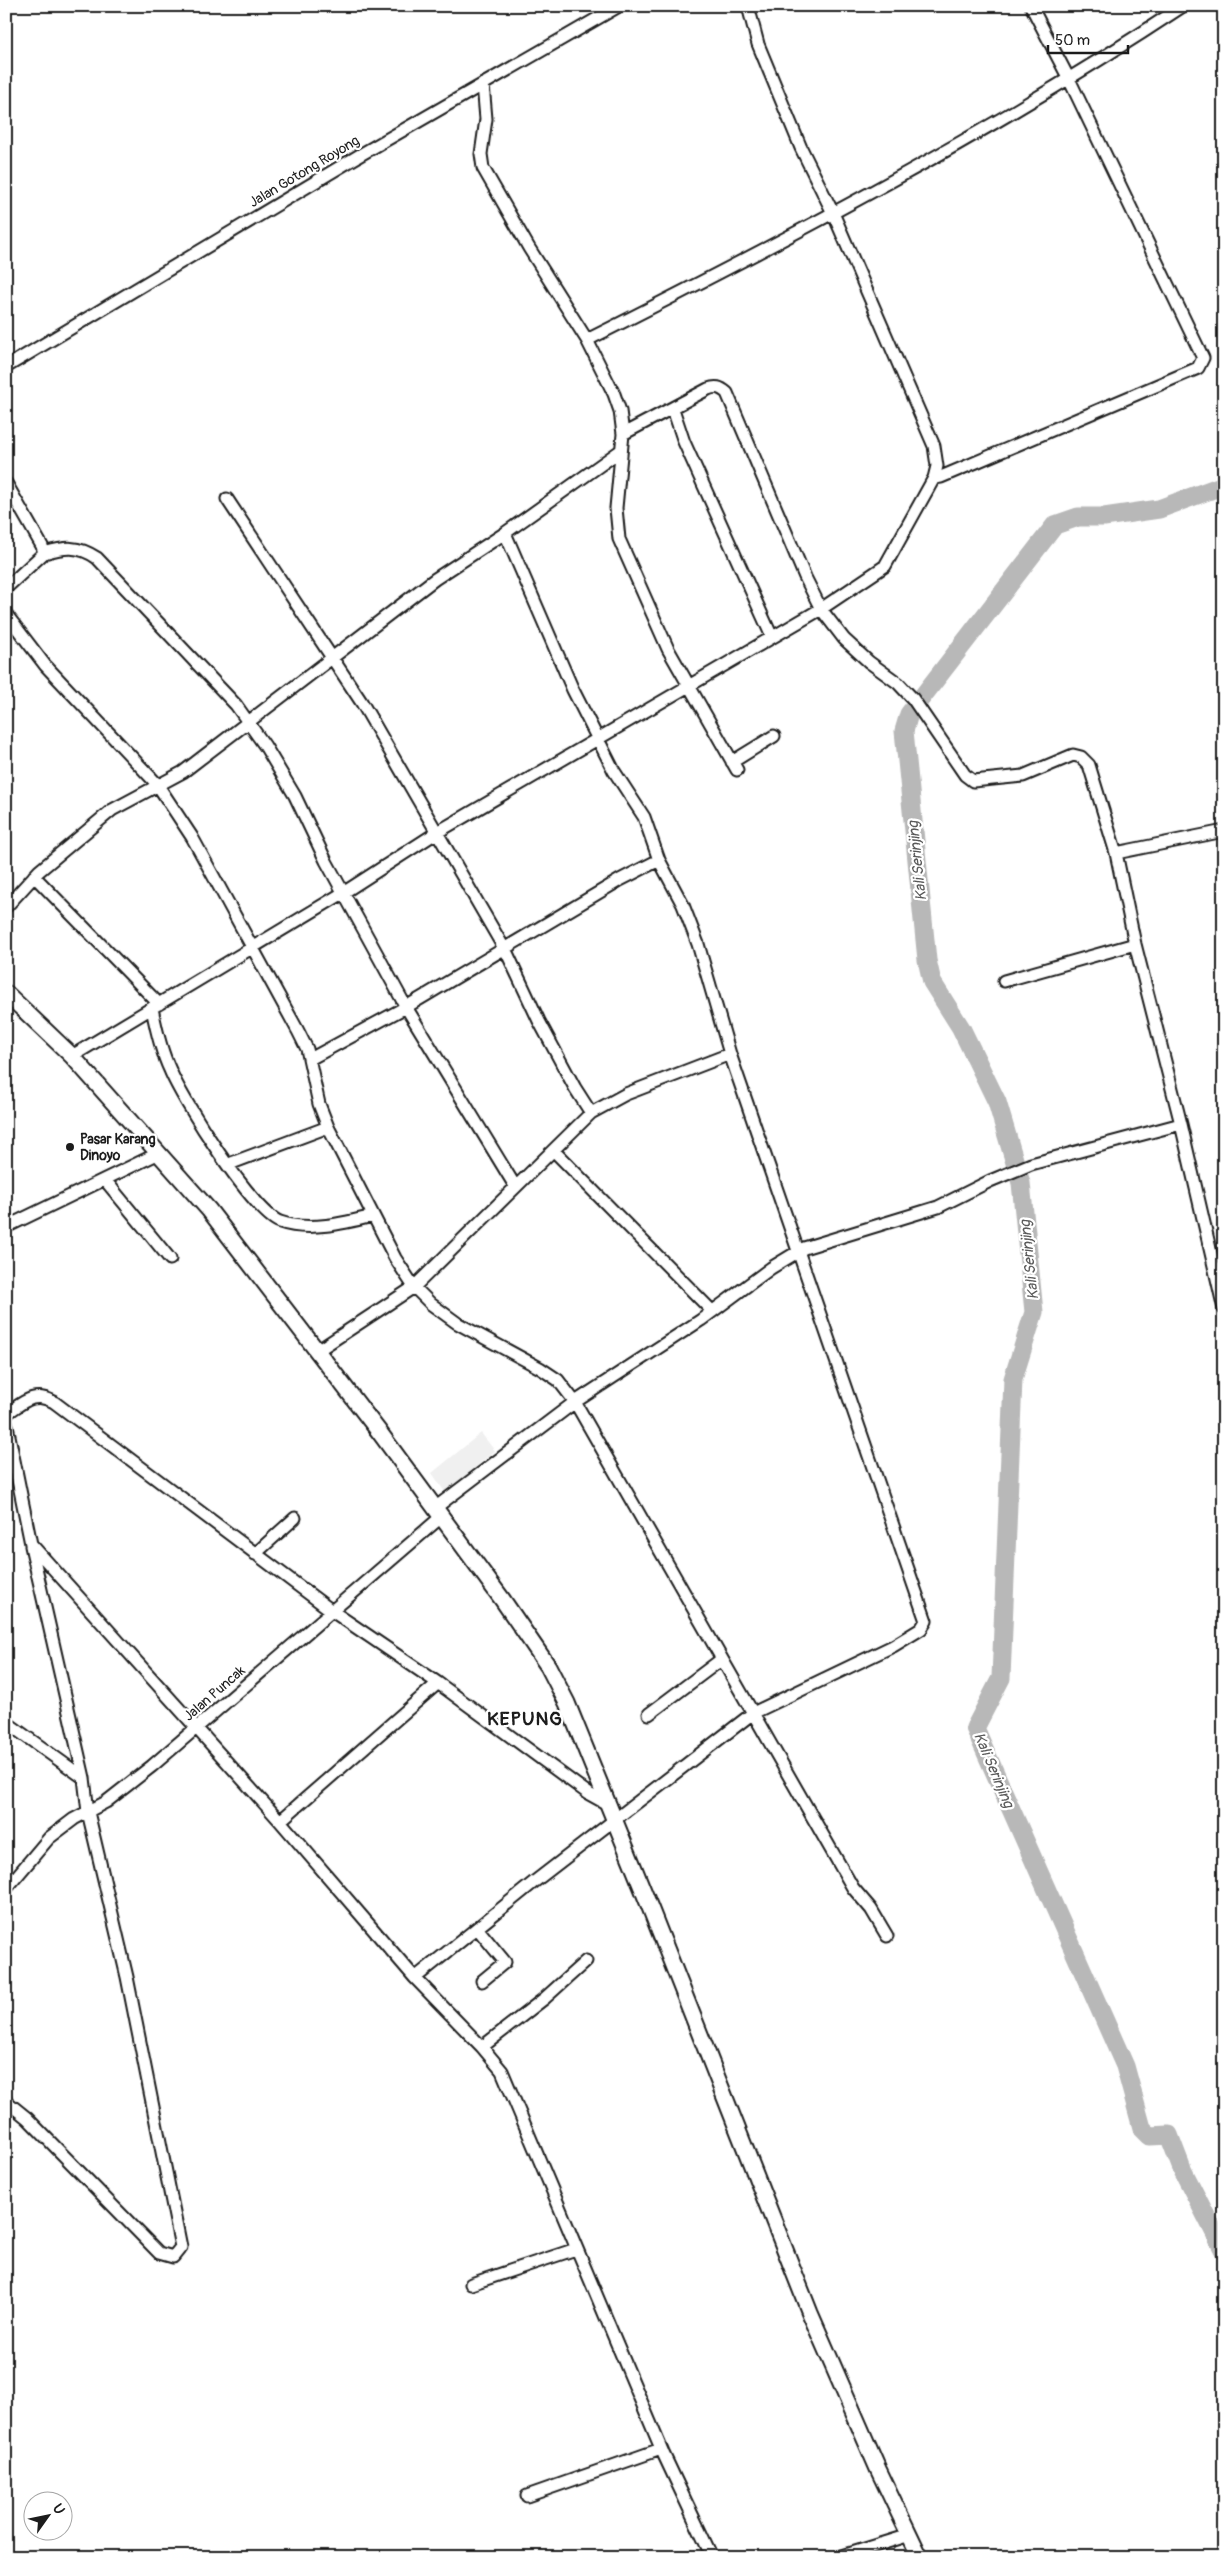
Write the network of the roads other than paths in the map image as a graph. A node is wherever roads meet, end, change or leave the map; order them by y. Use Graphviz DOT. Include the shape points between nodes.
graph roads {
  1 [pos="619,6"];
  2 [pos="748,6"];
  3 [pos="1031,6"];
  4 [pos="1183,6"];
  5 [pos="1069,79"];
  6 [pos="483,84"];
  7 [pos="834,212"];
  8 [pos="586,340"];
  9 [pos="6,366"];
  10 [pos="672,409"];
  11 [pos="623,434"];
  12 [pos="620,450"];
  13 [pos="934,478"];
  14 [pos="6,483"];
  15 [pos="227,499"];
  16 [pos="505,533"];
  17 [pos="44,553"];
  18 [pos="6,588"];
  19 [pos="822,609"];
  20 [pos="6,614"];
  21 [pos="772,637"];
  22 [pos="334,659"];
  23 [pos="690,687"];
  24 [pos="249,722"];
  25 [pos="774,736"];
  26 [pos="596,739"];
  27 [pos="157,784"];
  28 [pos="1224,831"];
  29 [pos="436,833"];
  30 [pos="1116,853"];
  31 [pos="659,860"];
  32 [pos="34,876"];
  33 [pos="343,893"];
  34 [pos="6,907"];
  35 [pos="1135,944"];
  36 [pos="253,947"];
  37 [pos="505,950"];
  38 [pos="1004,981"];
  39 [pos="6,993"];
  40 [pos="156,1006"];
  41 [pos="406,1007"];
  42 [pos="730,1054"];
  43 [pos="72,1056"];
  44 [pos="310,1059"];
  45 [pos="591,1113"];
  46 [pos="1181,1124"];
  47 [pos="328,1127"];
  48 [pos="554,1151"];
  49 [pos="158,1153"];
  50 [pos="229,1164"];
  51 [pos="106,1180"];
  52 [pos="516,1186"];
  53 [pos="374,1216"];
  54 [pos="6,1227"];
  55 [pos="805,1248"];
  56 [pos="170,1259"];
  57 [pos="1220,1273"];
  58 [pos="414,1287"];
  59 [pos="1224,1309"];
  60 [pos="712,1311"];
  61 [pos="318,1351"];
  62 [pos="569,1407"];
  63 [pos="6,1414"];
  64 [pos="6,1421"];
  65 [pos="438,1513"];
  66 [pos="295,1518"];
  67 [pos="31,1544"];
  68 [pos="255,1554"];
  69 [pos="332,1611"];
  70 [pos="716,1662"];
  71 [pos="438,1684"];
  72 [pos="649,1714"];
  73 [pos="750,1716"];
  74 [pos="6,1722"];
  75 [pos="195,1729"];
  76 [pos="84,1778"];
  77 [pos="609,1805"];
  78 [pos="88,1812"];
  79 [pos="615,1820"];
  80 [pos="280,1821"];
  81 [pos="6,1889"];
  82 [pos="477,1928"];
  83 [pos="887,1936"];
  84 [pos="586,1961"];
  85 [pos="415,1978"];
  86 [pos="482,1981"];
  87 [pos="482,2047"];
  88 [pos="6,2101"];
  89 [pos="576,2249"];
  90 [pos="471,2284"];
  91 [pos="661,2449"];
  92 [pos="527,2496"];
  93 [pos="910,2535"];
  94 [pos="712,2557"];
  95 [pos="839,2557"];
  96 [pos="920,2557"];
  1 -- 6 [label="street, Jalan Gotong Royong"];
  2 -- 7 [label="street" via="758,44 798,140"];
  3 -- 5 [label="street"];
  4 -- 5 [label="street"];
  5 -- 7 [label="street"];
  5 -- 13 [label="street" via="1200,351 1202,362 1198,368 941,478"];
  6 -- 8 [label="street" via="486,119 481,154 483,168"];
  6 -- 9 [label="street, Jalan Gotong Royong"];
  7 -- 8 [label="street"];
  7 -- 13 [label="street" via="934,446"];
  8 -- 11 [label="street" via="614,394"];
  10 -- 11 [label="street"];
  10 -- 19 [label="street" via="715,386 727,393 805,577"];
  10 -- 21 [label="street"];
  11 -- 12 [label="street"];
  12 -- 16 [label="street"];
  12 -- 23 [label="street" via="616,508 619,539 668,649"];
  13 -- 19 [label="street" via="885,566"];
  14 -- 17 [label="street"];
  15 -- 22 [label="street"];
  16 -- 22 [label="street" via="435,579"];
  16 -- 26 [label="street"];
  17 -- 18 [label="street"];
  17 -- 24 [label="street" via="73,547 97,558 236,704"];
  19 -- 21 [label="street"];
  19 -- 30 [label="street" via="844,639 898,683 913,700 957,765 973,781 1023,776 1065,757 1081,757 1089,765"];
  20 -- 27 [label="street" via="44,665"];
  21 -- 23 [label="street"];
  22 -- 24 [label="street"];
  22 -- 29 [label="street"];
  23 -- 25 [label="street" via="734,766"];
  23 -- 26 [label="street"];
  24 -- 27 [label="street" via="183,772"];
  24 -- 33 [label="street" via="295,796"];
  26 -- 29 [label="street"];
  26 -- 31 [label="street" via="644,817"];
  27 -- 32 [label="street" via="112,810"];
  27 -- 36 [label="street" via="192,838"];
  28 -- 30 [label="street"];
  29 -- 33 [label="street"];
  29 -- 37 [label="street"];
  30 -- 35 [label="street"];
  31 -- 37 [label="street"];
  31 -- 42 [label="street" via="698,944"];
  32 -- 34 [label="street"];
  32 -- 40 [label="street"];
  33 -- 36 [label="street"];
  33 -- 41 [label="street"];
  35 -- 38 [label="street"];
  35 -- 46 [label="street"];
  36 -- 40 [label="street"];
  36 -- 44 [label="street"];
  37 -- 41 [label="street"];
  37 -- 45 [label="street" via="543,1029"];
  39 -- 43 [label="main road"];
  40 -- 43 [label="street"];
  40 -- 50 [label="street" via="170,1070 192,1112"];
  41 -- 44 [label="street"];
  41 -- 52 [label="street"];
  42 -- 45 [label="street" via="626,1094"];
  42 -- 55 [label="street"];
  43 -- 49 [label="main road"];
  44 -- 47 [label="street" via="318,1104"];
  45 -- 48 [label="street"];
  46 -- 55 [label="street, Jalan Puncak" via="1031,1164 938,1207"];
  46 -- 57 [label="street"];
  47 -- 50 [label="street"];
  47 -- 53 [label="street"];
  48 -- 52 [label="street"];
  48 -- 60 [label="street"];
  49 -- 51 [label="street"];
  49 -- 61 [label="main road" via="209,1210"];
  50 -- 53 [label="street" via="265,1212 279,1222 299,1226 332,1224"];
  51 -- 54 [label="street"];
  51 -- 56 [label="street"];
  52 -- 58 [label="street"];
  53 -- 58 [label="street"];
  55 -- 60 [label="street, Jalan Puncak"];
  55 -- 73 [label="street" via="926,1621 921,1629 893,1646"];
  57 -- 59 [label="street"];
  58 -- 61 [label="street"];
  58 -- 62 [label="street" via="456,1323 558,1380"];
  60 -- 62 [label="street, Jalan Puncak"];
  61 -- 65 [label="main road"];
  62 -- 65 [label="street, Jalan Puncak"];
  62 -- 70 [label="street"];
  63 -- 68 [label="street" via="34,1396 54,1402"];
  64 -- 67 [label="street"];
  65 -- 69 [label="street, Jalan Puncak"];
  65 -- 77 [label="main road" via="548,1666 567,1702"];
  66 -- 68 [label="street"];
  67 -- 75 [label="street"];
  67 -- 76 [label="street"];
  68 -- 69 [label="street"];
  69 -- 71 [label="street"];
  69 -- 75 [label="street, Jalan Puncak"];
  70 -- 72 [label="street"];
  70 -- 73 [label="street"];
  71 -- 77 [label="street" via="589,1794"];
  71 -- 80 [label="street"];
  73 -- 79 [label="street"];
  73 -- 83 [label="street" via="852,1888 871,1909"];
  74 -- 76 [label="street"];
  75 -- 78 [label="street, Jalan Puncak" via="123,1789"];
  75 -- 80 [label="street"];
  76 -- 78 [label="street"];
  77 -- 79 [label="main road"];
  78 -- 81 [label="street, Jalan Puncak" via="49,1838"];
  78 -- 88 [label="street" via="131,1996 181,2247 177,2255 172,2257 159,2252 27,2118"];
  79 -- 82 [label="street"];
  79 -- 93 [label="main road" via="810,2313"];
  80 -- 85 [label="street"];
  82 -- 85 [label="street"];
  82 -- 86 [label="street" via="505,1962"];
  84 -- 87 [label="street"];
  85 -- 87 [label="street"];
  87 -- 89 [label="street" via="502,2071"];
  89 -- 90 [label="street"];
  89 -- 91 [label="street"];
  91 -- 92 [label="street"];
  91 -- 94 [label="street"];
  93 -- 95 [label="street"];
  93 -- 96 [label="main road"];
}
